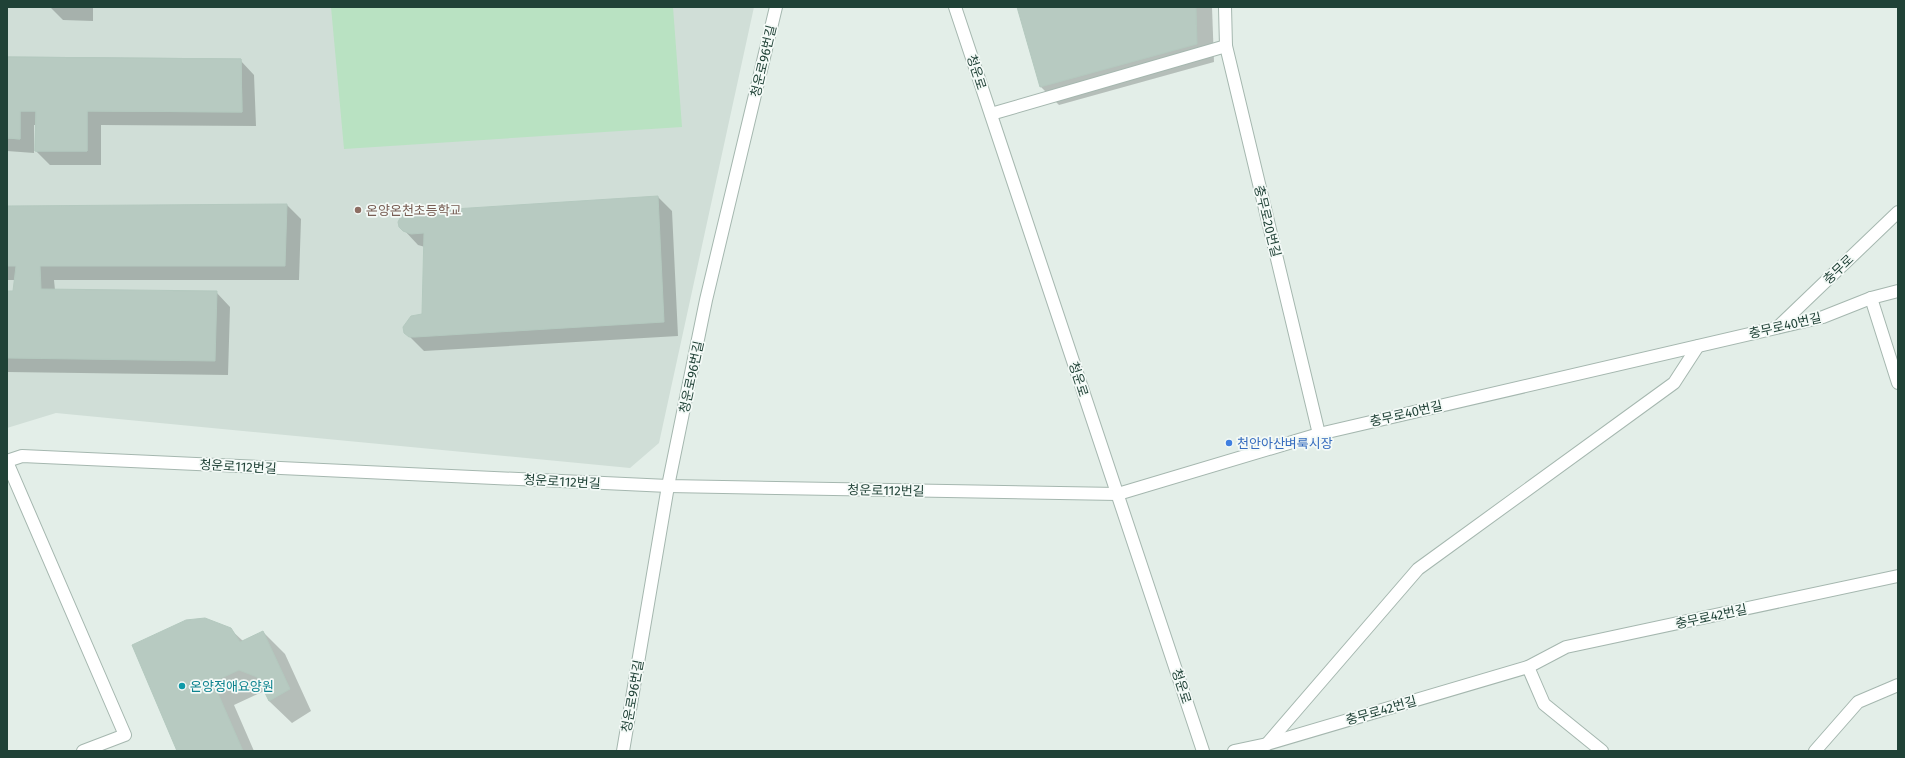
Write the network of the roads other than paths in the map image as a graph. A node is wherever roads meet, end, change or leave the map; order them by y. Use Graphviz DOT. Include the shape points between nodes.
graph roads {
  1 [pos="776,7"];
  2 [pos="955,7"];
  3 [pos="1225,7"];
  4 [pos="1226,46"];
  5 [pos="991,114"];
  6 [pos="1898,212"];
  7 [pos="1898,291"];
  8 [pos="1871,298"];
  9 [pos="1778,327"];
  10 [pos="1698,346"];
  11 [pos="1898,383"];
  12 [pos="1319,434"];
  13 [pos="7,461"];
  14 [pos="668,486"];
  15 [pos="1118,494"];
  16 [pos="1898,576"];
  17 [pos="1528,667"];
  18 [pos="1898,685"];
  19 [pos="1267,744"];
  20 [pos="83,751"];
  21 [pos="623,751"];
  22 [pos="1203,751"];
  23 [pos="1234,751"];
  24 [pos="1602,751"];
  25 [pos="1816,751"];
  1 -- 14 [label="street, 청운로96번길" via="706,300"];
  2 -- 5 [label="street, 청운로"];
  3 -- 4 [label="street, 충무로20번길"];
  4 -- 5 [label="street"];
  4 -- 12 [label="street, 충무로20번길"];
  5 -- 15 [label="street, 청운로"];
  6 -- 9 [label="street, 충무로"];
  7 -- 8 [label="street, 충무로40번길"];
  8 -- 9 [label="street, 충무로40번길" via="1823,317"];
  8 -- 11 [label="street"];
  9 -- 10 [label="street, 충무로40번길"];
  10 -- 12 [label="street, 충무로40번길"];
  10 -- 19 [label="street" via="1674,383 1418,569"];
  12 -- 15 [label="street, 충무로40번길"];
  13 -- 14 [label="street, 청운로112번길" via="22,456"];
  13 -- 20 [label="street, 청운로112번길" via="125,735"];
  14 -- 15 [label="street, 청운로112번길"];
  14 -- 21 [label="street, 청운로96번길"];
  15 -- 22 [label="street, 청운로"];
  16 -- 17 [label="street, 충무로42번길" via="1566,647"];
  17 -- 19 [label="street, 충무로42번길"];
  17 -- 24 [label="street" via="1544,704"];
  18 -- 25 [label="street" via="1858,702"];
  19 -- 23 [label="street, 충무로42번길"];
}
